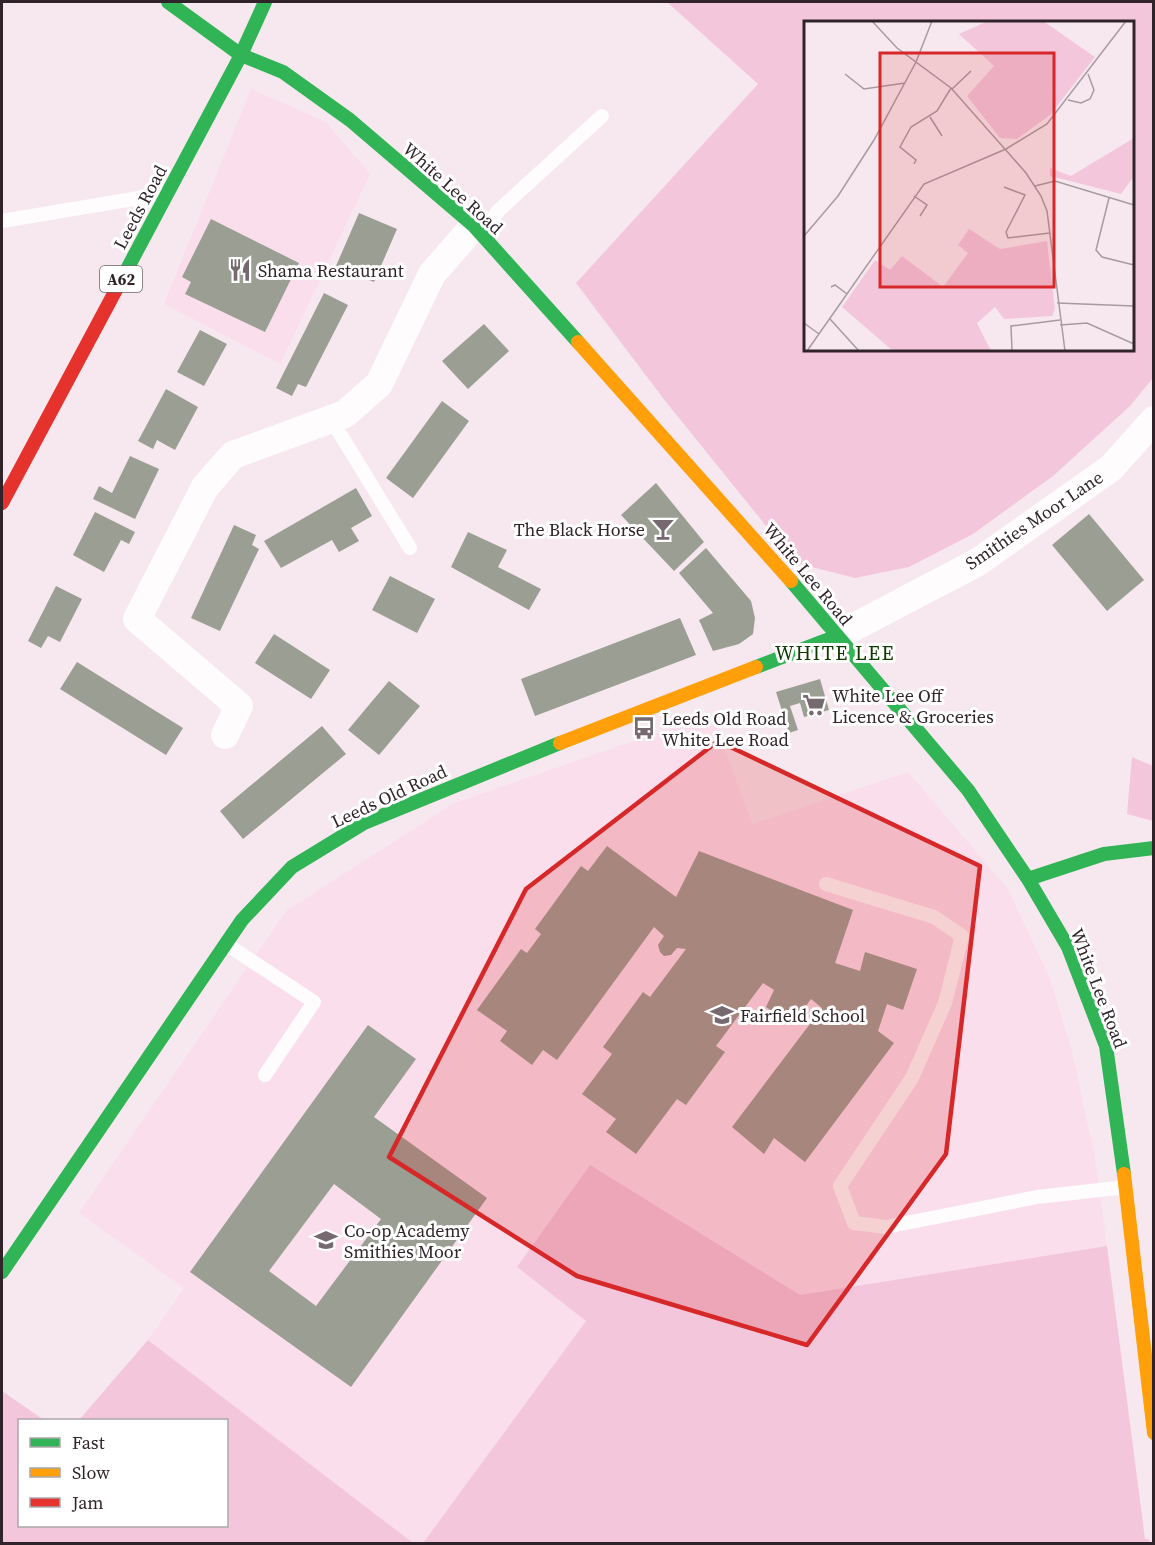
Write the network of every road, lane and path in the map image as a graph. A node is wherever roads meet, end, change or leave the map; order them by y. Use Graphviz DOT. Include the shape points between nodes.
graph roads {
  1 [pos="168,2"];
  2 [pos="265,2"];
  3 [pos="242,55"];
  4 [pos="602,116"];
  5 [pos="168,193"];
  6 [pos="2,221"];
  7 [pos="478,230"];
  8 [pos="331,419"];
  9 [pos="1154,420"];
  10 [pos="2,503"];
  11 [pos="410,548"];
  12 [pos="837,636"];
  13 [pos="225,735"];
  14 [pos="1154,848"];
  15 [pos="1028,879"];
  16 [pos="826,884"];
  17 [pos="226,944"];
  18 [pos="265,1075"];
  19 [pos="1126,1187"];
  20 [pos="2,1272"];
  21 [pos="1154,1433"];
  1 -- 3 [label="main road, White Lee Road"];
  2 -- 3 [label="main road, A62"];
  3 -- 5 [label="main road, Leeds Road / A62"];
  3 -- 7 [label="main road, White Lee Road" via="283,72 350,120"];
  4 -- 7 [label="lane"];
  5 -- 6 [label="lane"];
  5 -- 10 [label="main road, Leeds Road / A62"];
  7 -- 8 [label="street" via="432,273 379,384 345,414"];
  7 -- 12 [label="main road, White Lee Road"];
  8 -- 11 [label="lane"];
  8 -- 13 [label="street" via="233,455 205,487 126,614 239,706"];
  9 -- 12 [label="street, Smithies Moor Lane" via="1111,468 978,562"];
  12 -- 15 [label="main road, White Lee Road" via="968,789"];
  12 -- 17 [label="main road, Leeds Old Road" via="497,767 364,823 292,867 242,920"];
  14 -- 15 [label="main road" via="1104,854"];
  15 -- 19 [label="main road, White Lee Road" via="1068,947 1106,1046"];
  16 -- 19 [label="lane" via="934,917 962,936 945,1003 912,1078 840,1186 854,1223 886,1227 1037,1197"];
  17 -- 18 [label="lane" via="314,1002"];
  17 -- 20 [label="main road, Leeds Old Road"];
  19 -- 21 [label="main road, White Lee Road"];
}
